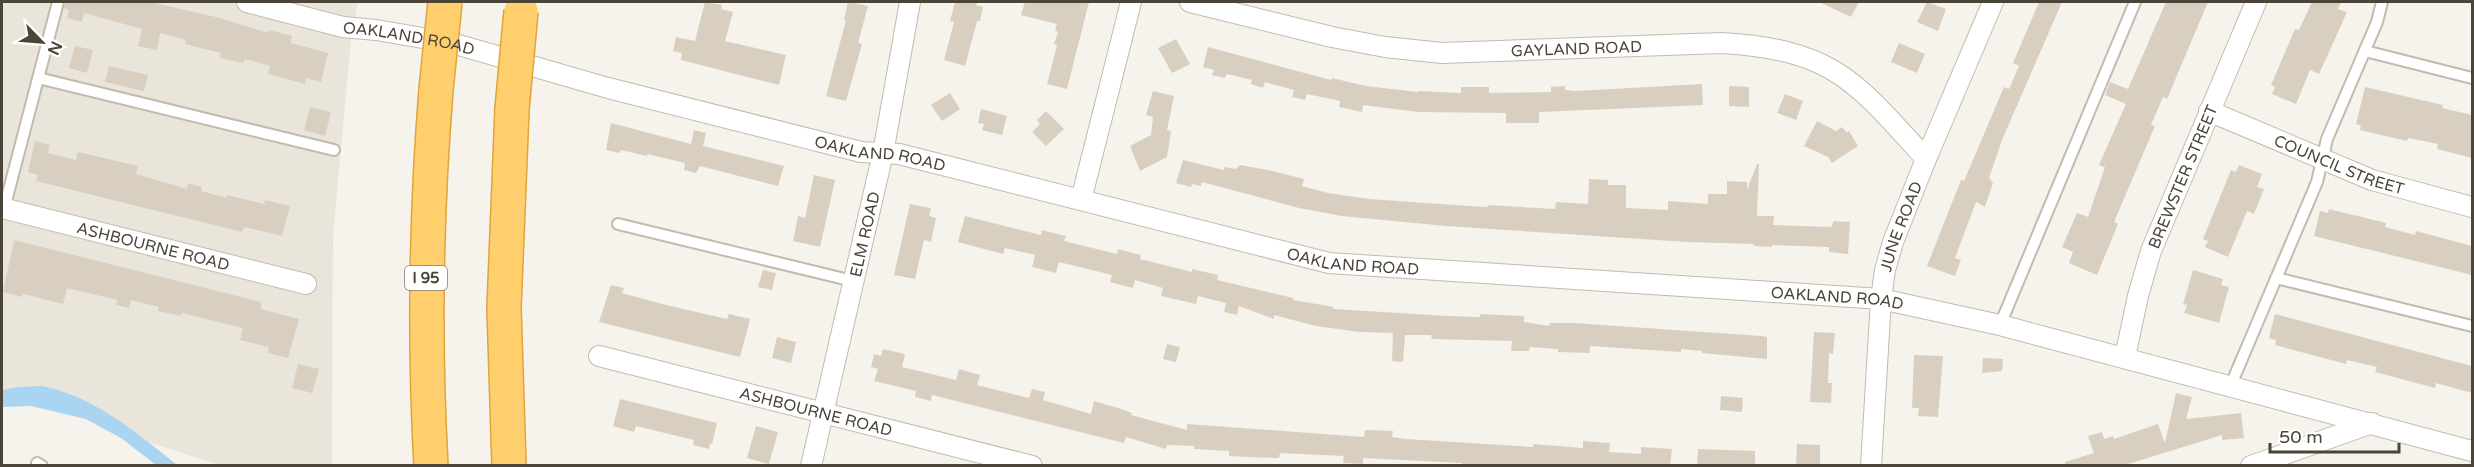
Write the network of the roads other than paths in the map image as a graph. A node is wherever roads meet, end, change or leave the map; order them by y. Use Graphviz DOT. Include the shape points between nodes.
graph roads {
  1 [pos="58,2"];
  2 [pos="247,2"];
  3 [pos="445,2"];
  4 [pos="910,2"];
  5 [pos="1131,2"];
  6 [pos="1190,2"];
  7 [pos="1993,2"];
  8 [pos="2135,2"];
  9 [pos="2256,2"];
  10 [pos="2382,2"];
  11 [pos="522,6"];
  12 [pos="296,8"];
  13 [pos="2365,51"];
  14 [pos="38,78"];
  15 [pos="2472,78"];
  16 [pos="2209,111"];
  17 [pos="334,150"];
  18 [pos="883,153"];
  19 [pos="1926,159"];
  20 [pos="2322,160"];
  21 [pos="1081,200"];
  22 [pos="2472,207"];
  23 [pos="3,208"];
  24 [pos="618,224"];
  25 [pos="2276,278"];
  26 [pos="853,281"];
  27 [pos="306,284"];
  28 [pos="1881,299"];
  29 [pos="2000,325"];
  30 [pos="2472,326"];
  31 [pos="599,356"];
  32 [pos="2125,357"];
  33 [pos="2230,387"];
  34 [pos="822,414"];
  35 [pos="2372,423"];
  36 [pos="2472,451"];
  37 [pos="431,465"];
  38 [pos="509,465"];
  39 [pos="811,465"];
  40 [pos="1032,465"];
  41 [pos="1871,465"];
  42 [pos="2251,465"];
  1 -- 14 [label="lane"];
  2 -- 12 [label="street, OAKLAND ROAD"];
  3 -- 37 [label="highway, I 95, bridge" via="429,190 426,300"];
  4 -- 18 [label="street, ELM ROAD"];
  5 -- 21 [label="street"];
  6 -- 19 [label="street, GAYLAND ROAD" via="1332,37 1442,53 1722,43 1790,51 1845,76 1870,97"];
  7 -- 19 [label="street, JUNE ROAD"];
  8 -- 29 [label="lane"];
  9 -- 16 [label="street, BREWSTER STREET"];
  10 -- 13 [label="lane"];
  11 -- 38 [label="highway, bridge" via="512,109 505,286"];
  12 -- 18 [label="street, OAKLAND ROAD" via="343,27 452,43 620,91 861,152"];
  13 -- 15 [label="lane"];
  13 -- 20 [label="lane" via="2327,139"];
  14 -- 17 [label="lane"];
  14 -- 23 [label="lane"];
  16 -- 20 [label="street, COUNCIL STREET"];
  16 -- 32 [label="street, BREWSTER STREET" via="2151,251"];
  18 -- 21 [label="street, OAKLAND ROAD"];
  18 -- 26 [label="street, ELM ROAD"];
  19 -- 28 [label="street, JUNE ROAD" via="1893,242"];
  20 -- 22 [label="street, COUNCIL STREET" via="2395,187"];
  20 -- 25 [label="lane" via="2317,182"];
  21 -- 28 [label="street, OAKLAND ROAD" via="1329,263"];
  23 -- 27 [label="street, ASHBOURNE ROAD"];
  24 -- 26 [label="lane"];
  25 -- 30 [label="lane"];
  25 -- 33 [label="lane"];
  26 -- 34 [label="street, ELM ROAD"];
  28 -- 29 [label="street, OAKLAND ROAD"];
  28 -- 41 [label="street, JUNE ROAD"];
  29 -- 32 [label="street, OAKLAND ROAD"];
  31 -- 34 [label="street, ASHBOURNE ROAD"];
  32 -- 33 [label="street, OAKLAND ROAD"];
  33 -- 35 [label="street, OAKLAND ROAD"];
  34 -- 39 [label="street, ELM ROAD"];
  34 -- 40 [label="street, ASHBOURNE ROAD"];
  35 -- 36 [label="street, OAKLAND ROAD"];
  35 -- 42 [label="street"];
}
